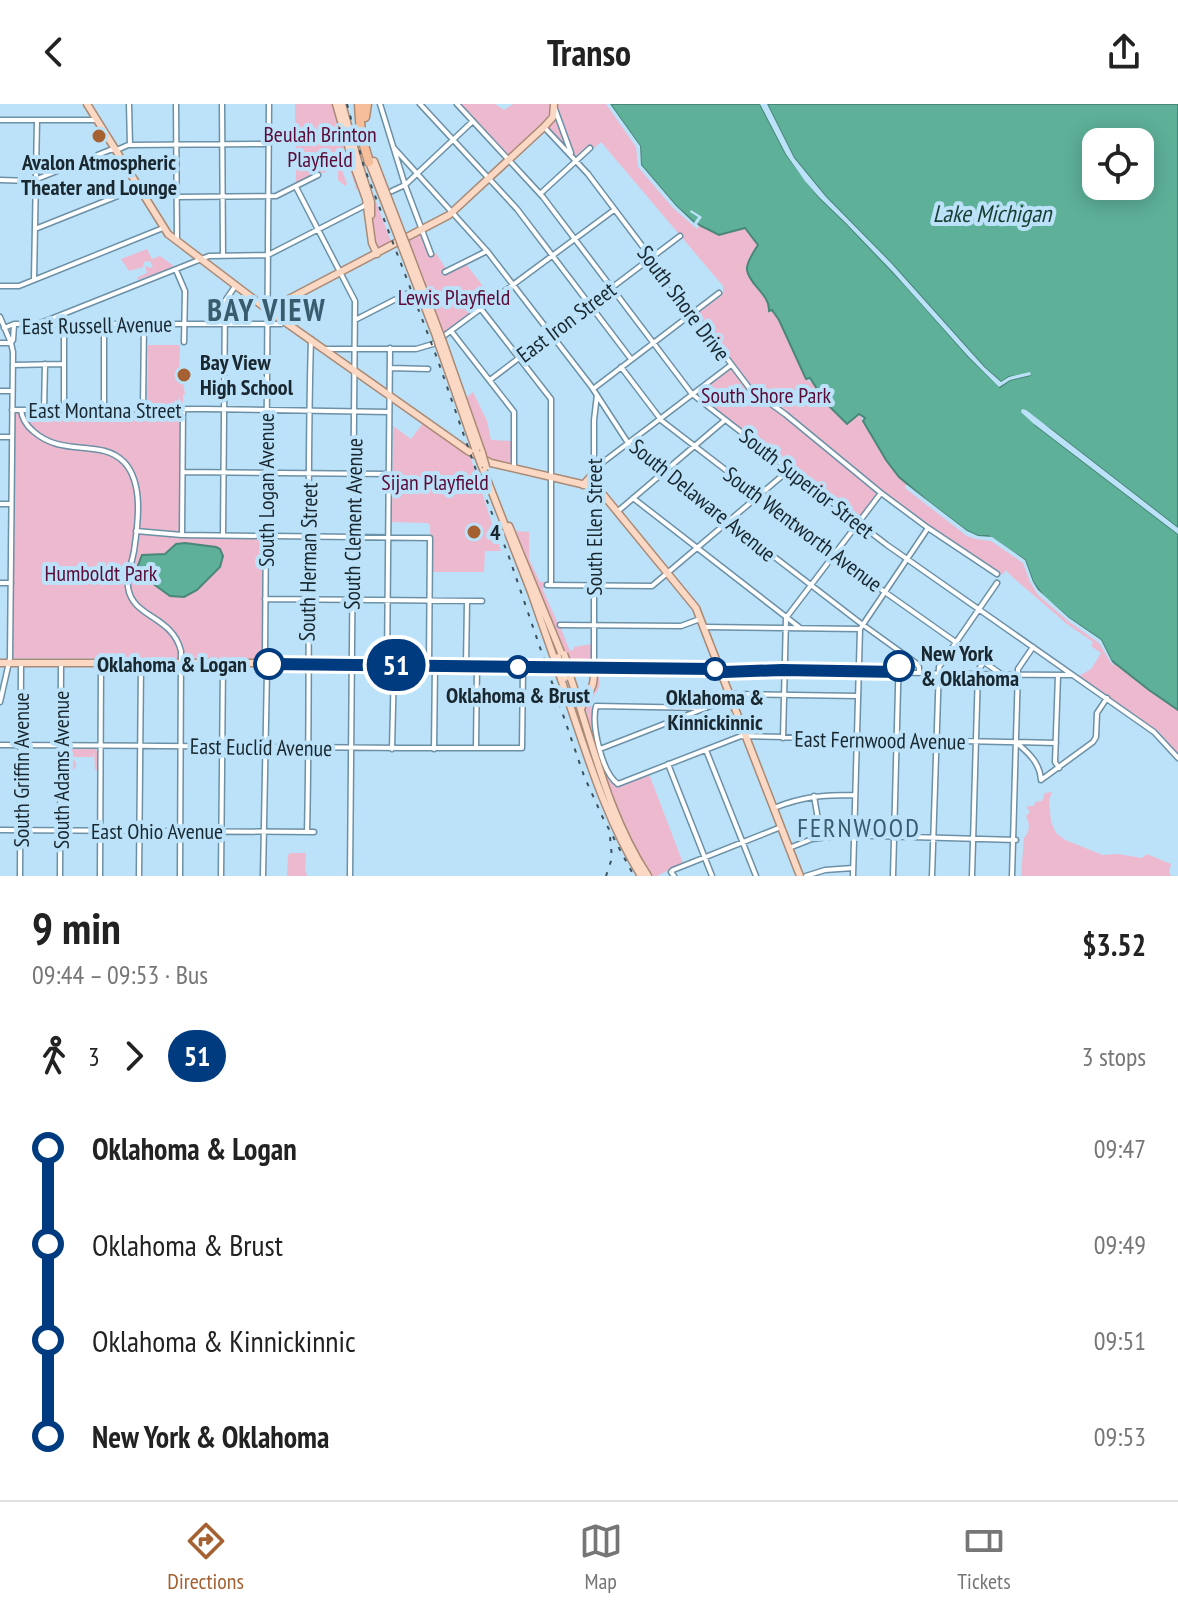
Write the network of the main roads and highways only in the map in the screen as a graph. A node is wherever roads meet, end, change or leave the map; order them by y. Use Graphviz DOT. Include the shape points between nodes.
graph roads {
  1 [pos="87,104"];
  2 [pos="363,104"];
  3 [pos="554,105"];
  4 [pos="340,108"];
  5 [pos="372,162"];
  6 [pos="377,254"];
  7 [pos="268,310"];
  8 [pos="484,465"];
  9 [pos="594,471"];
  10 [pos="583,485"];
  11 [pos="560,656"];
  12 [pos="0,663"];
  13 [pos="594,666"];
  14 [pos="719,670"];
  15 [pos="567,677"];
  16 [pos="588,692"];
  17 [pos="576,696"];
  18 [pos="574,714"];
  19 [pos="596,748"];
  20 [pos="641,876"];
  21 [pos="648,876"];
  22 [pos="803,876"];
  1 -- 7 [label="main road" via="163,228"];
  2 -- 5 [label="highway"];
  2 -- 5 [label="highway" via="361,135"];
  3 -- 6 [label="main road" via="553,117 544,127 453,212"];
  4 -- 6 [label="main road" via="369,203"];
  5 -- 8 [label="main road, bridge"];
  6 -- 7 [label="main road"];
  7 -- 10 [label="main road" via="468,451 491,463"];
  8 -- 11 [label="main road"];
  8 -- 11 [label="main road" via="547,637"];
  9 -- 10 [label="main road"];
  10 -- 14 [label="main road" via="601,492 695,606"];
  11 -- 15 [label="main road, bridge"];
  12 -- 13 [label="main road"];
  13 -- 14 [label="main road"];
  13 -- 16 [label="main road"];
  14 -- 22 [label="main road"];
  15 -- 16 [label="main road"];
  15 -- 17 [label="main road"];
  15 -- 18 [label="main road"];
  16 -- 17 [label="main road"];
  16 -- 19 [label="main road" via="581,704"];
  17 -- 18 [label="main road"];
  17 -- 19 [label="main road"];
  18 -- 20 [label="main road" via="606,806"];
  19 -- 21 [label="main road" via="610,803"];
}
